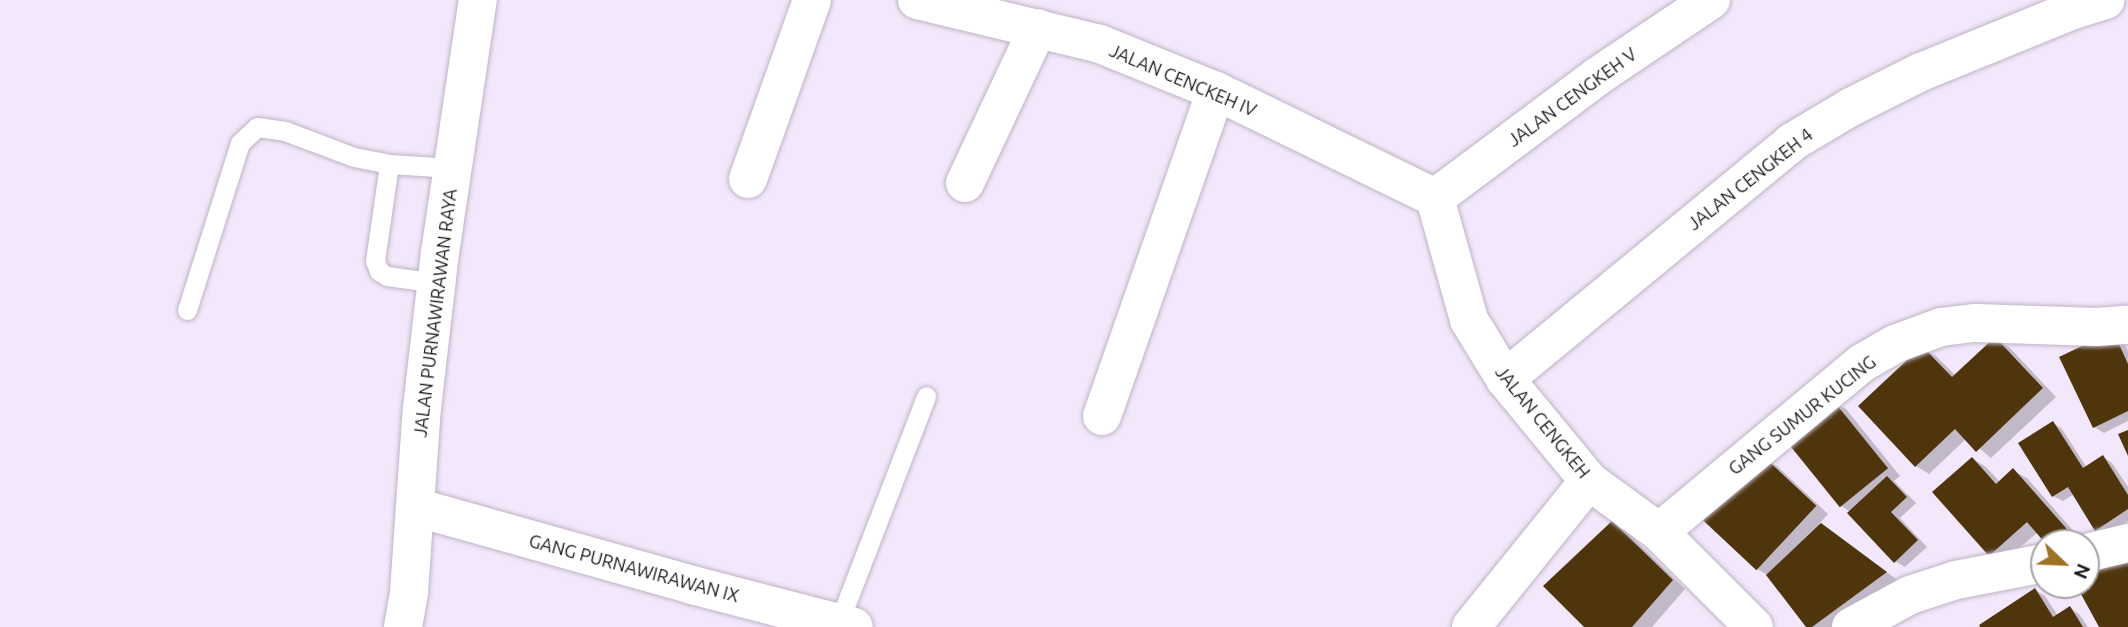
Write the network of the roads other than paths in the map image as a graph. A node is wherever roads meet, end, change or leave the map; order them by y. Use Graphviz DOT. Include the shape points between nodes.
graph roads {
  1 [pos="475,0"];
  2 [pos="812,0"];
  3 [pos="917,0"];
  4 [pos="1711,0"];
  5 [pos="2105,0"];
  6 [pos="1038,28"];
  7 [pos="1216,91"];
  8 [pos="389,164"];
  9 [pos="453,168"];
  10 [pos="748,180"];
  11 [pos="965,183"];
  12 [pos="1435,198"];
  13 [pos="437,283"];
  14 [pos="187,310"];
  15 [pos="2128,325"];
  16 [pos="1505,379"];
  17 [pos="926,396"];
  18 [pos="1102,416"];
  19 [pos="1589,481"];
  20 [pos="415,507"];
  21 [pos="1659,532"];
  22 [pos="2128,543"];
  23 [pos="2100,549"];
  24 [pos="2030,566"];
  25 [pos="847,625"];
  26 [pos="404,627"];
  27 [pos="1471,627"];
  28 [pos="1754,627"];
  29 [pos="1851,627"];
  1 -- 9 [label="street, JALAN PURNAWIRAWAN RAYA"];
  2 -- 10 [label="street"];
  3 -- 6 [label="street, JALAN CENCKEH IV"];
  4 -- 12 [label="street, JALAN CENGKEH V" via="1598,76"];
  5 -- 16 [label="street, JALAN CENGKEH 4" via="1921,72 1792,142"];
  6 -- 7 [label="street, JALAN CENCKEH IV" via="1100,44"];
  6 -- 11 [label="street"];
  7 -- 12 [label="street, JALAN CENCKEH IV"];
  7 -- 18 [label="street"];
  8 -- 9 [label="lane"];
  8 -- 13 [label="lane" via="374,261 387,276"];
  8 -- 14 [label="lane" via="355,157 285,131 257,127 240,143"];
  9 -- 13 [label="street, JALAN PURNAWIRAWAN RAYA"];
  12 -- 16 [label="street, JALAN CENGKEH" via="1469,320"];
  13 -- 20 [label="street, JALAN PURNAWIRAWAN RAYA"];
  15 -- 21 [label="street, GANG SUMUR KUCING" via="1976,323 1941,327 1895,344 1862,363"];
  16 -- 19 [label="street, JALAN CENGKEH"];
  17 -- 25 [label="lane"];
  19 -- 21 [label="street, JALAN CENGKEH"];
  19 -- 27 [label="street"];
  20 -- 25 [label="street, GANG PURNAWIRAWAN IX"];
  20 -- 26 [label="street, JALAN PURNAWIRAWAN RAYA"];
  21 -- 28 [label="street, JALAN CENGKEH"];
  22 -- 23 [label="street"];
  24 -- 29 [label="street" via="1956,580 1910,595"];
}
